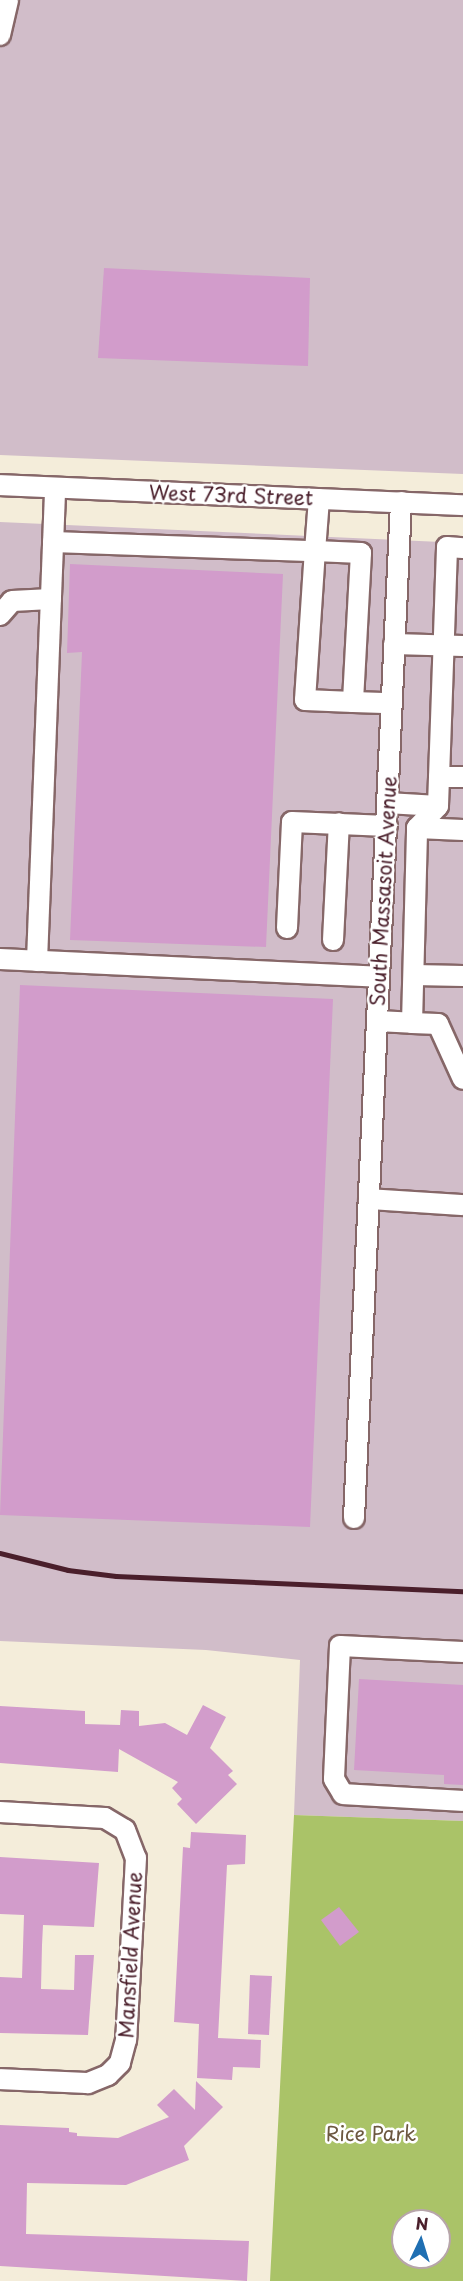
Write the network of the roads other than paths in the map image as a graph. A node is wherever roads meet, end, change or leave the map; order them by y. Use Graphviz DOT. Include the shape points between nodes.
graph roads {
  1 [pos="8,0"];
  2 [pos="0,35"];
  3 [pos="0,485"];
  4 [pos="55,488"];
  5 [pos="319,499"];
  6 [pos="401,502"];
  7 [pos="463,505"];
  8 [pos="53,542"];
  9 [pos="463,548"];
  10 [pos="315,551"];
  11 [pos="51,599"];
  12 [pos="0,615"];
  13 [pos="394,644"];
  14 [pos="454,646"];
  15 [pos="353,702"];
  16 [pos="391,703"];
  17 [pos="439,777"];
  18 [pos="463,777"];
  19 [pos="387,803"];
  20 [pos="438,806"];
  21 [pos="339,823"];
  22 [pos="387,826"];
  23 [pos="417,828"];
  24 [pos="463,830"];
  25 [pos="287,928"];
  26 [pos="333,940"];
  27 [pos="0,958"];
  28 [pos="37,961"];
  29 [pos="414,975"];
  30 [pos="463,976"];
  31 [pos="379,977"];
  32 [pos="377,1021"];
  33 [pos="412,1023"];
  34 [pos="463,1079"];
  35 [pos="369,1199"];
  36 [pos="463,1205"];
  37 [pos="354,1518"];
  38 [pos="463,1652"];
  39 [pos="463,1801"];
  40 [pos="0,1812"];
  41 [pos="0,2079"];
  1 -- 2 [label="street"];
  3 -- 4 [label="street, West 73rd Street"];
  4 -- 5 [label="street, West 73rd Street"];
  4 -- 8 [label="street"];
  5 -- 6 [label="street, West 73rd Street"];
  5 -- 10 [label="street"];
  6 -- 7 [label="street, West 73rd Street"];
  6 -- 13 [label="street, South Massasoit Avenue"];
  8 -- 10 [label="street"];
  8 -- 11 [label="street"];
  9 -- 14 [label="street" via="447,547"];
  10 -- 15 [label="street" via="361,553"];
  10 -- 15 [label="street" via="305,700"];
  11 -- 12 [label="street" via="12,601"];
  11 -- 28 [label="street"];
  13 -- 14 [label="street"];
  13 -- 16 [label="street, South Massasoit Avenue"];
  14 -- 17 [label="street"];
  15 -- 16 [label="street"];
  16 -- 19 [label="street, South Massasoit Avenue"];
  17 -- 18 [label="street"];
  17 -- 20 [label="street"];
  19 -- 20 [label="street"];
  19 -- 22 [label="street, South Massasoit Avenue"];
  20 -- 23 [label="street"];
  21 -- 22 [label="street"];
  21 -- 25 [label="street" via="292,822"];
  21 -- 26 [label="street"];
  22 -- 31 [label="street, South Massasoit Avenue"];
  23 -- 24 [label="street"];
  23 -- 29 [label="street"];
  27 -- 28 [label="street"];
  28 -- 31 [label="street"];
  29 -- 30 [label="street"];
  29 -- 33 [label="street"];
  31 -- 32 [label="street, South Massasoit Avenue"];
  32 -- 33 [label="street"];
  32 -- 35 [label="street, South Massasoit Avenue"];
  33 -- 34 [label="street" via="438,1024"];
  35 -- 36 [label="street"];
  35 -- 37 [label="street, South Massasoit Avenue"];
  38 -- 39 [label="street" via="340,1647 334,1779 343,1794"];
  40 -- 41 [label="street, Mansfield Avenue" via="105,1818 130,1837 136,1858 124,2054 114,2070 88,2083"];
}
